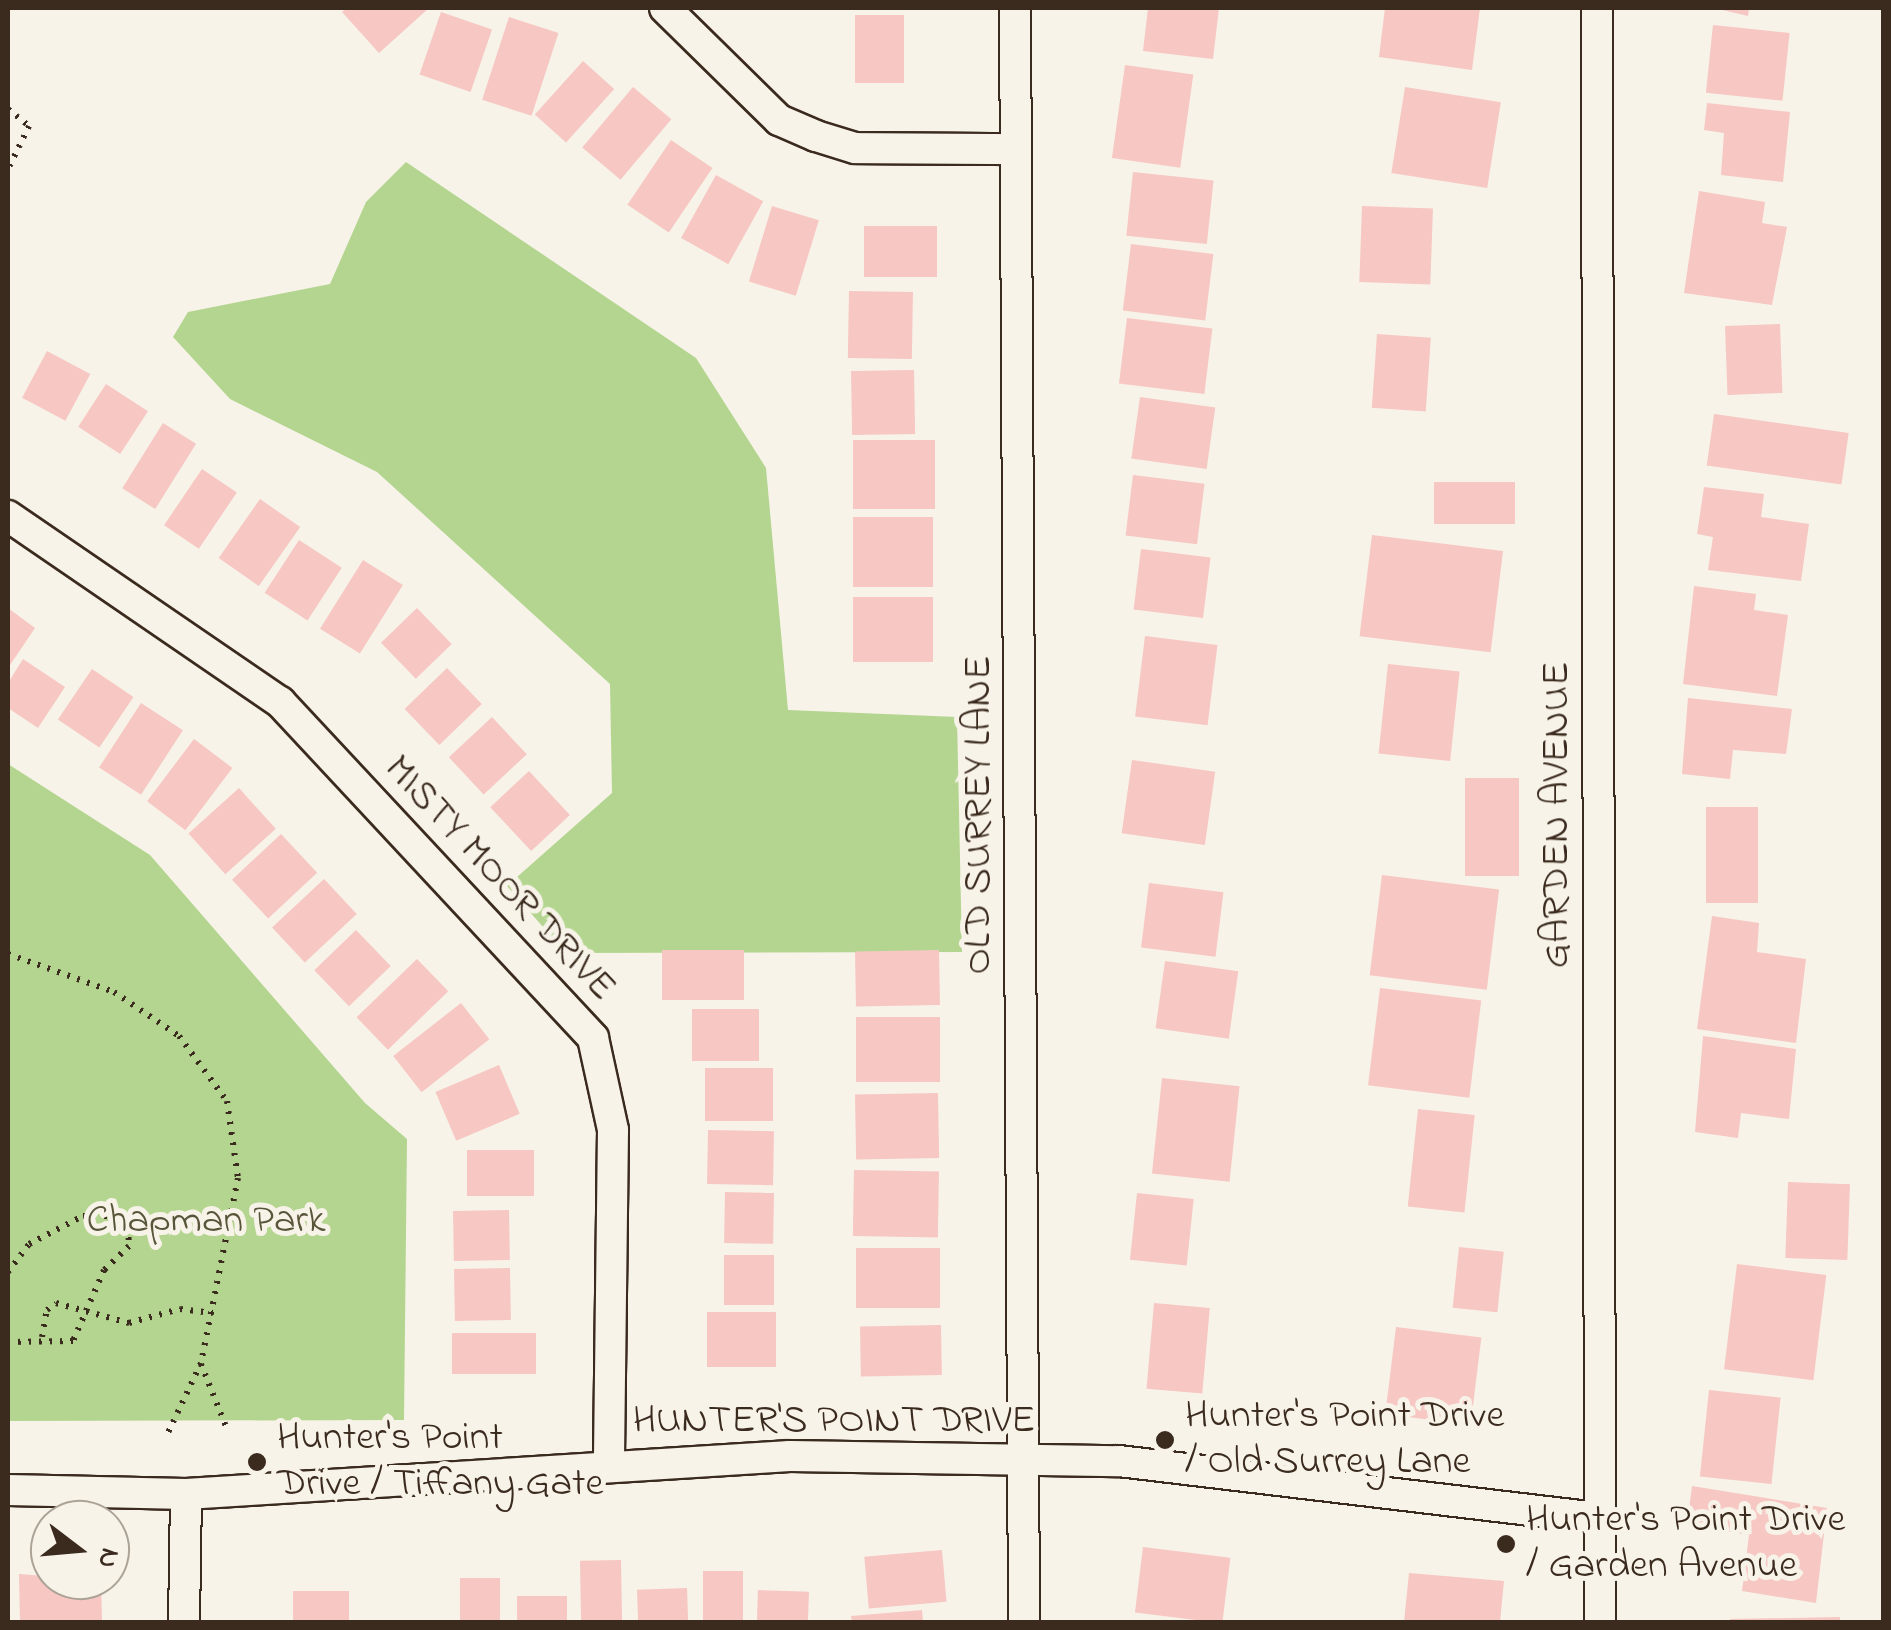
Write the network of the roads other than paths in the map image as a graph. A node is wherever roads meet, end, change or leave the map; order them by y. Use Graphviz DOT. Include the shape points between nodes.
graph roads {
  1 [pos="665,8"];
  2 [pos="1015,8"];
  3 [pos="1598,8"];
  4 [pos="1015,150"];
  5 [pos="8,516"];
  6 [pos="1025,1460"];
  7 [pos="609,1464"];
  8 [pos="8,1490"];
  9 [pos="186,1494"];
  10 [pos="1599,1518"];
  11 [pos="184,1622"];
  12 [pos="1024,1622"];
  13 [pos="1600,1622"];
  1 -- 4 [label="street" via="779,120 816,136 856,148"];
  2 -- 4 [label="street, OLD SURREY LANE"];
  3 -- 10 [label="street, GARDEN AVENUE"];
  4 -- 6 [label="street, OLD SURREY LANE"];
  5 -- 7 [label="street, MISTY MOOR DRIVE" via="280,702 593,1038 613,1130"];
  6 -- 7 [label="street, HUNTER'S POINT DRIVE" via="790,1456"];
  6 -- 10 [label="street, HUNTER'S POINT DRIVE" via="1118,1461"];
  6 -- 12 [label="street, OLD SURREY LANE"];
  7 -- 9 [label="street, HUNTER'S POINT DRIVE"];
  8 -- 9 [label="street, HUNTER'S POINT DRIVE"];
  9 -- 11 [label="street"];
  10 -- 13 [label="street, GARDEN AVENUE"];
}
